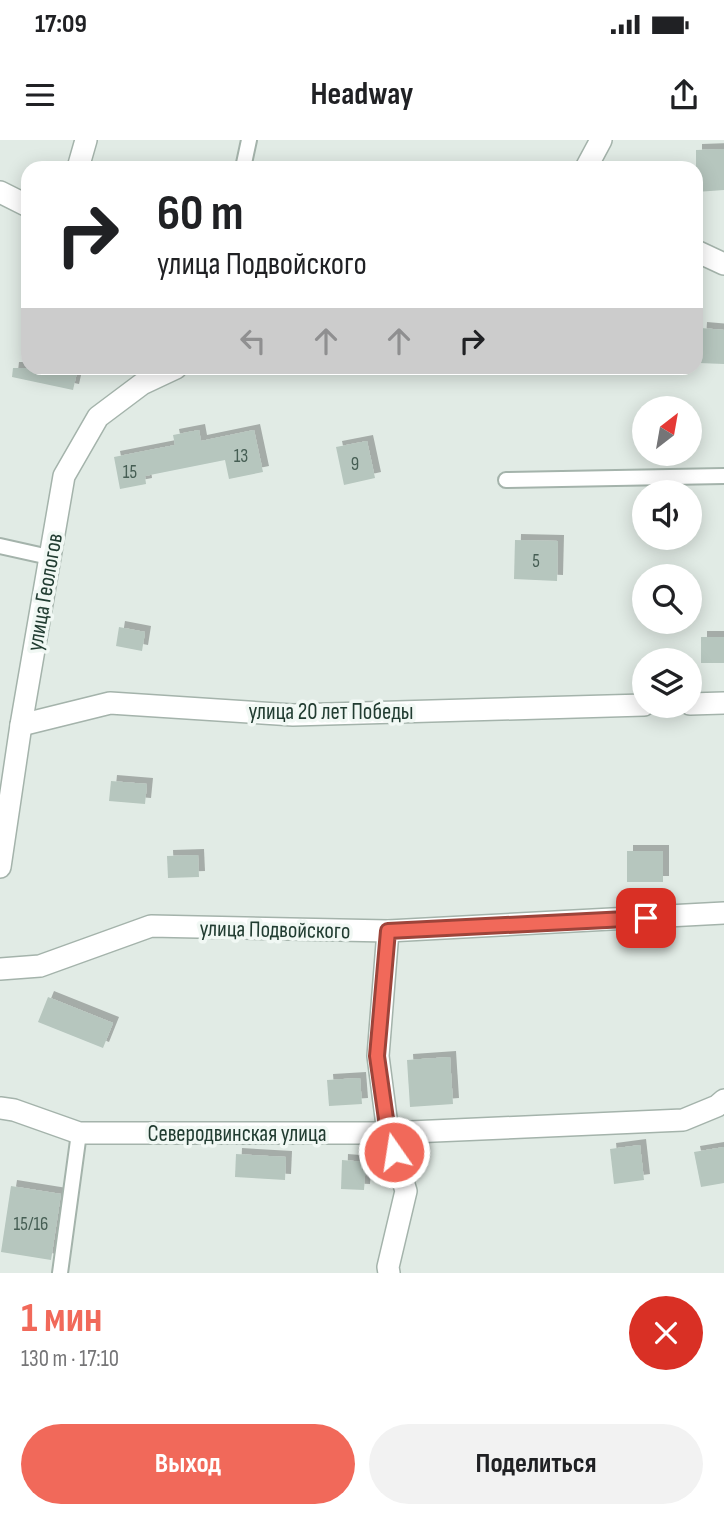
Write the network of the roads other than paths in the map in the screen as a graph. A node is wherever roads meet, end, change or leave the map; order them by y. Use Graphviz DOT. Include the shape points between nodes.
graph roads {
  1 [pos="86,140"];
  2 [pos="249,140"];
  3 [pos="601,140"];
  4 [pos="80,161"];
  5 [pos="244,161"];
  6 [pos="590,161"];
  7 [pos="0,192"];
  8 [pos="21,202"];
  9 [pos="703,254"];
  10 [pos="724,264"];
  11 [pos="159,375"];
  12 [pos="724,475"];
  13 [pos="506,480"];
  14 [pos="0,546"];
  15 [pos="49,557"];
  16 [pos="724,703"];
  17 [pos="702,704"];
  18 [pos="632,705"];
  19 [pos="21,725"];
  20 [pos="0,867"];
  21 [pos="724,914"];
  22 [pos="388,931"];
  23 [pos="0,969"];
  24 [pos="724,1100"];
  25 [pos="0,1108"];
  26 [pos="79,1133"];
  27 [pos="388,1133"];
  28 [pos="60,1273"];
  29 [pos="389,1273"];
  1 -- 4 [label="street"];
  2 -- 5 [label="lane"];
  3 -- 6 [label="street"];
  7 -- 8 [label="street"];
  9 -- 10 [label="street"];
  11 -- 15 [label="street, улица Геологов" via="98,417 64,476"];
  12 -- 13 [label="lane"];
  14 -- 15 [label="lane"];
  15 -- 19 [label="street, улица Геологов"];
  16 -- 17 [label="street"];
  18 -- 19 [label="street, улица 20 лет Победы" via="293,715 110,703"];
  19 -- 20 [label="street, улица Геологов"];
  21 -- 22 [label="street, улица Подвойского"];
  22 -- 23 [label="street, улица Подвойского" via="151,926 40,966"];
  22 -- 27 [label="street" via="377,1056"];
  24 -- 27 [label="street, Северодвинская улица" via="684,1120"];
  25 -- 26 [label="street, Северодвинская улица"];
  26 -- 27 [label="street, Северодвинская улица"];
  26 -- 28 [label="lane"];
  27 -- 29 [label="street" via="406,1191"];
}
